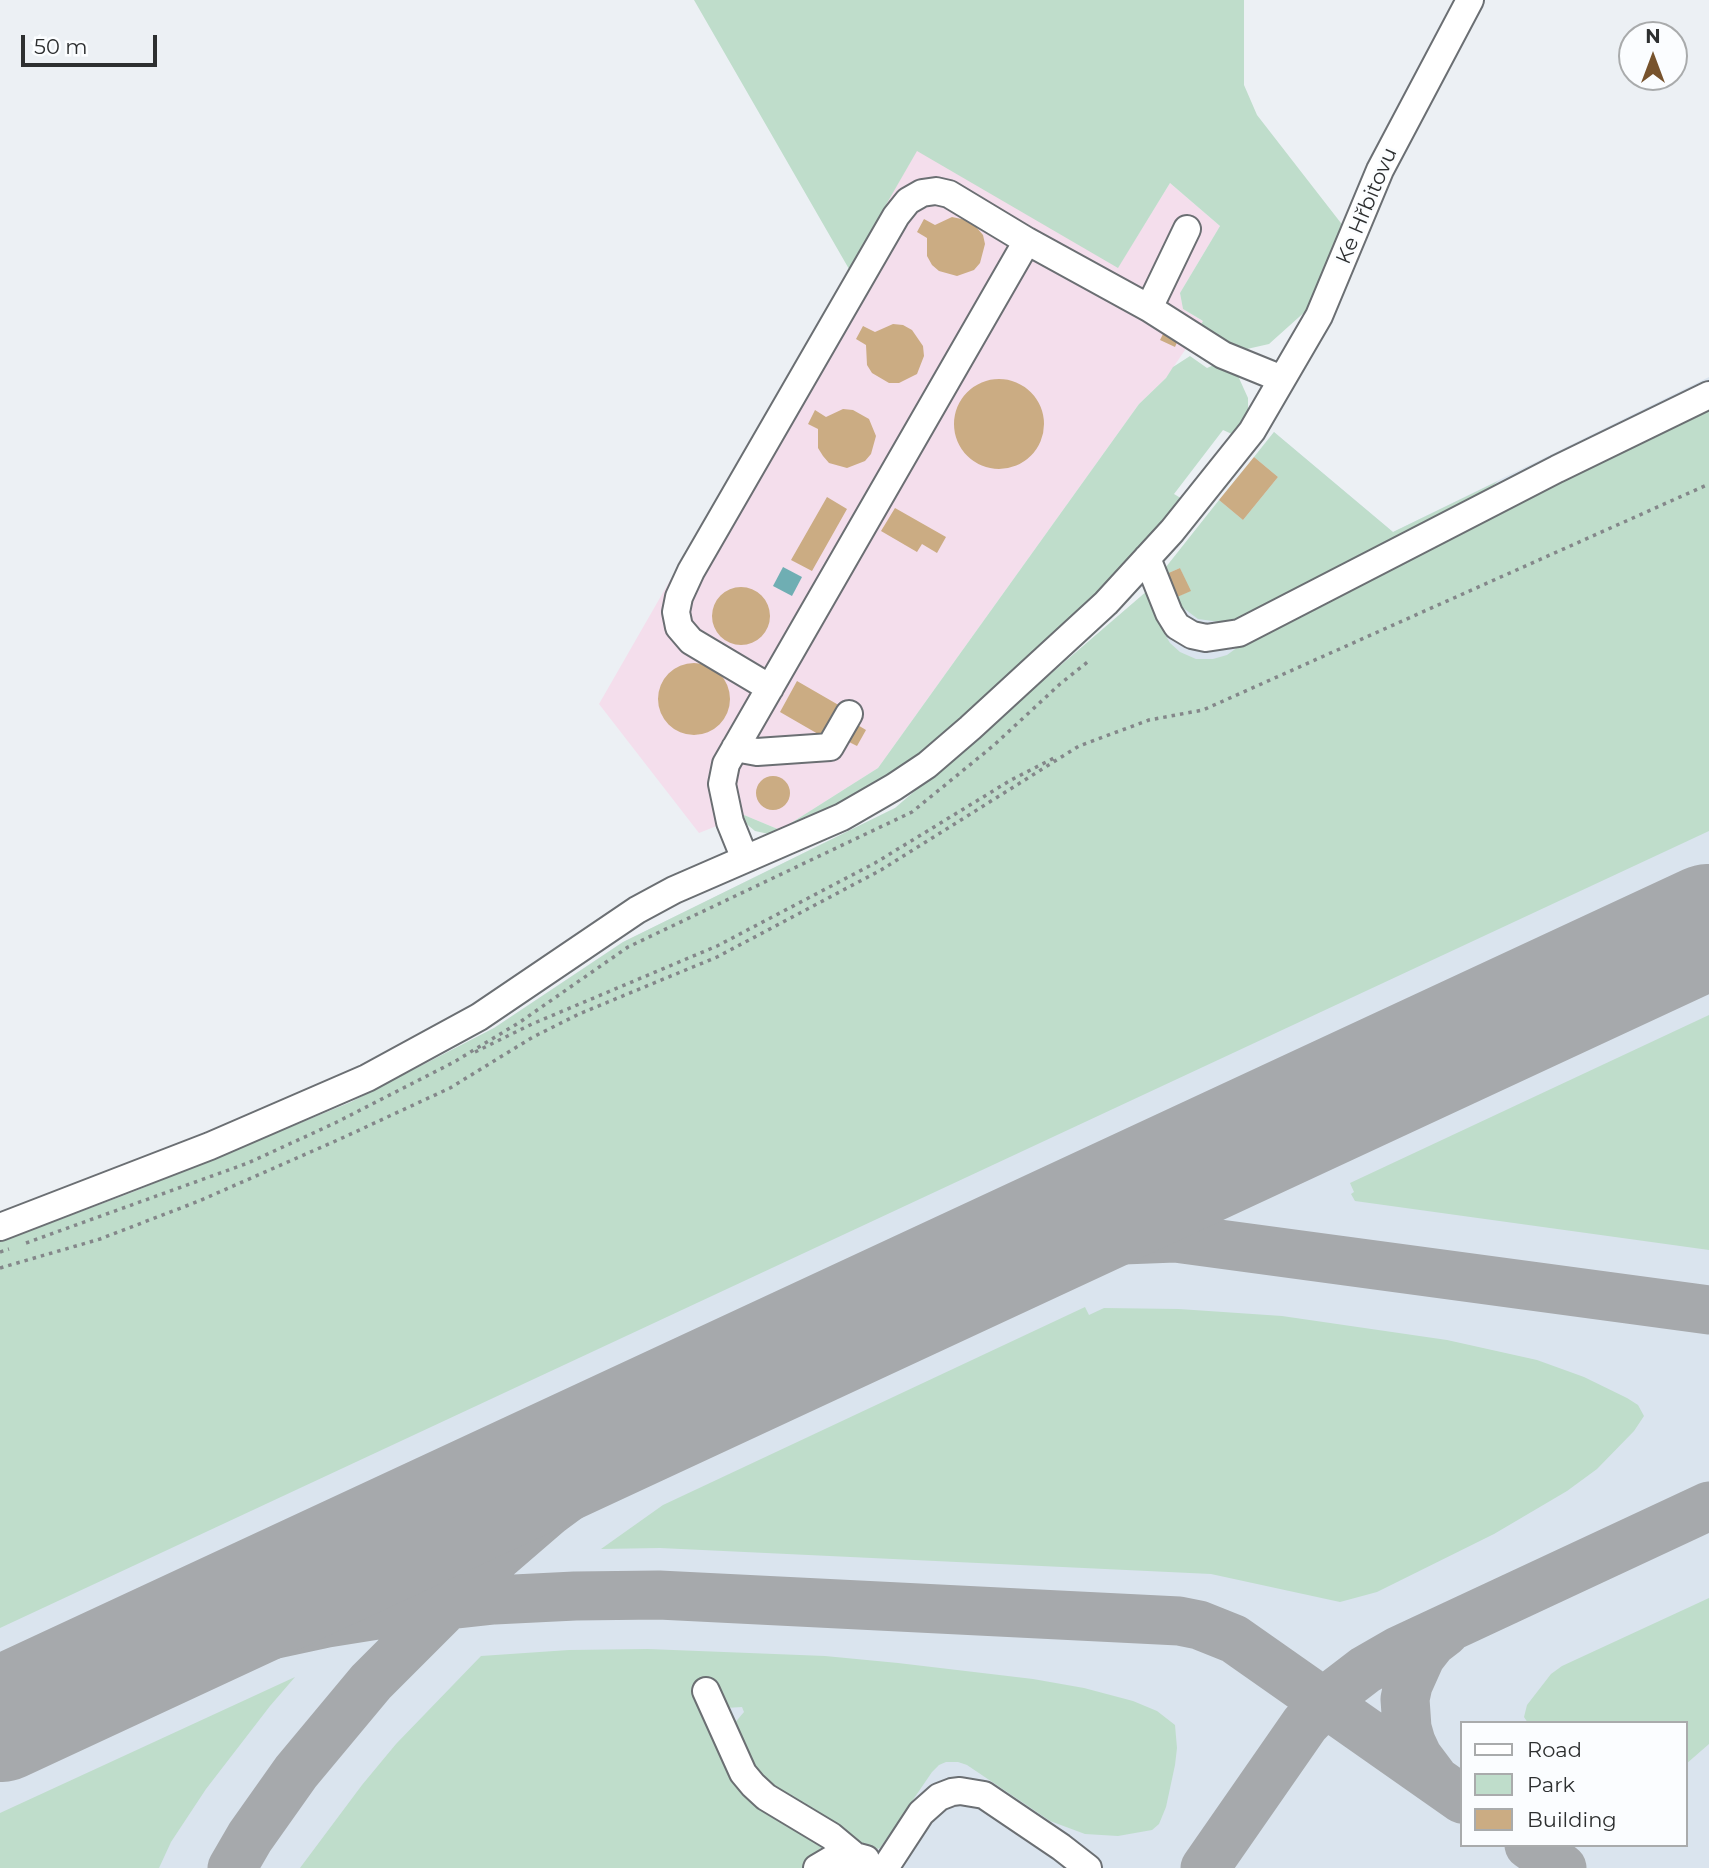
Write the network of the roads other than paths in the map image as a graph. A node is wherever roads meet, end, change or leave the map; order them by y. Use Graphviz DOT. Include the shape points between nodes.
graph roads {
  1 [pos="1470,0"];
  2 [pos="1187,229"];
  3 [pos="1027,241"];
  4 [pos="1149,308"];
  5 [pos="1282,379"];
  6 [pos="1709,395"];
  7 [pos="1147,558"];
  8 [pos="770,688"];
  9 [pos="849,714"];
  10 [pos="735,748"];
  11 [pos="746,859"];
  12 [pos="0,1227"];
  13 [pos="706,1691"];
  14 [pos="855,1856"];
  15 [pos="887,1866"];
  16 [pos="817,1868"];
  17 [pos="1088,1868"];
  1 -- 5 [label="street, Ke Hřbitovu" via="1380,170 1320,316"];
  2 -- 4 [label="street"];
  3 -- 4 [label="street"];
  3 -- 8 [label="street"];
  3 -- 8 [label="street" via="949,194 922,193 908,201 697,559 678,597 678,626 691,642"];
  4 -- 5 [label="street" via="1223,355"];
  5 -- 7 [label="street, Ke Hřbitovu" via="1239,449"];
  6 -- 7 [label="street" via="1239,633 1206,638 1177,626"];
  7 -- 11 [label="street, Ke Hřbitovu" via="1106,603 927,765 842,817"];
  8 -- 10 [label="street"];
  9 -- 10 [label="street" via="830,747 757,752"];
  10 -- 11 [label="street" via="722,784 730,822"];
  11 -- 12 [label="street, Ke Hřbitovu" via="637,910 479,1017 366,1079"];
  13 -- 14 [label="street" via="730,1714 743,1773 753,1785"];
  14 -- 15 [label="street"];
  14 -- 16 [label="street" via="834,1858"];
  15 -- 17 [label="street" via="931,1803 952,1792 971,1791 984,1795"];
}
